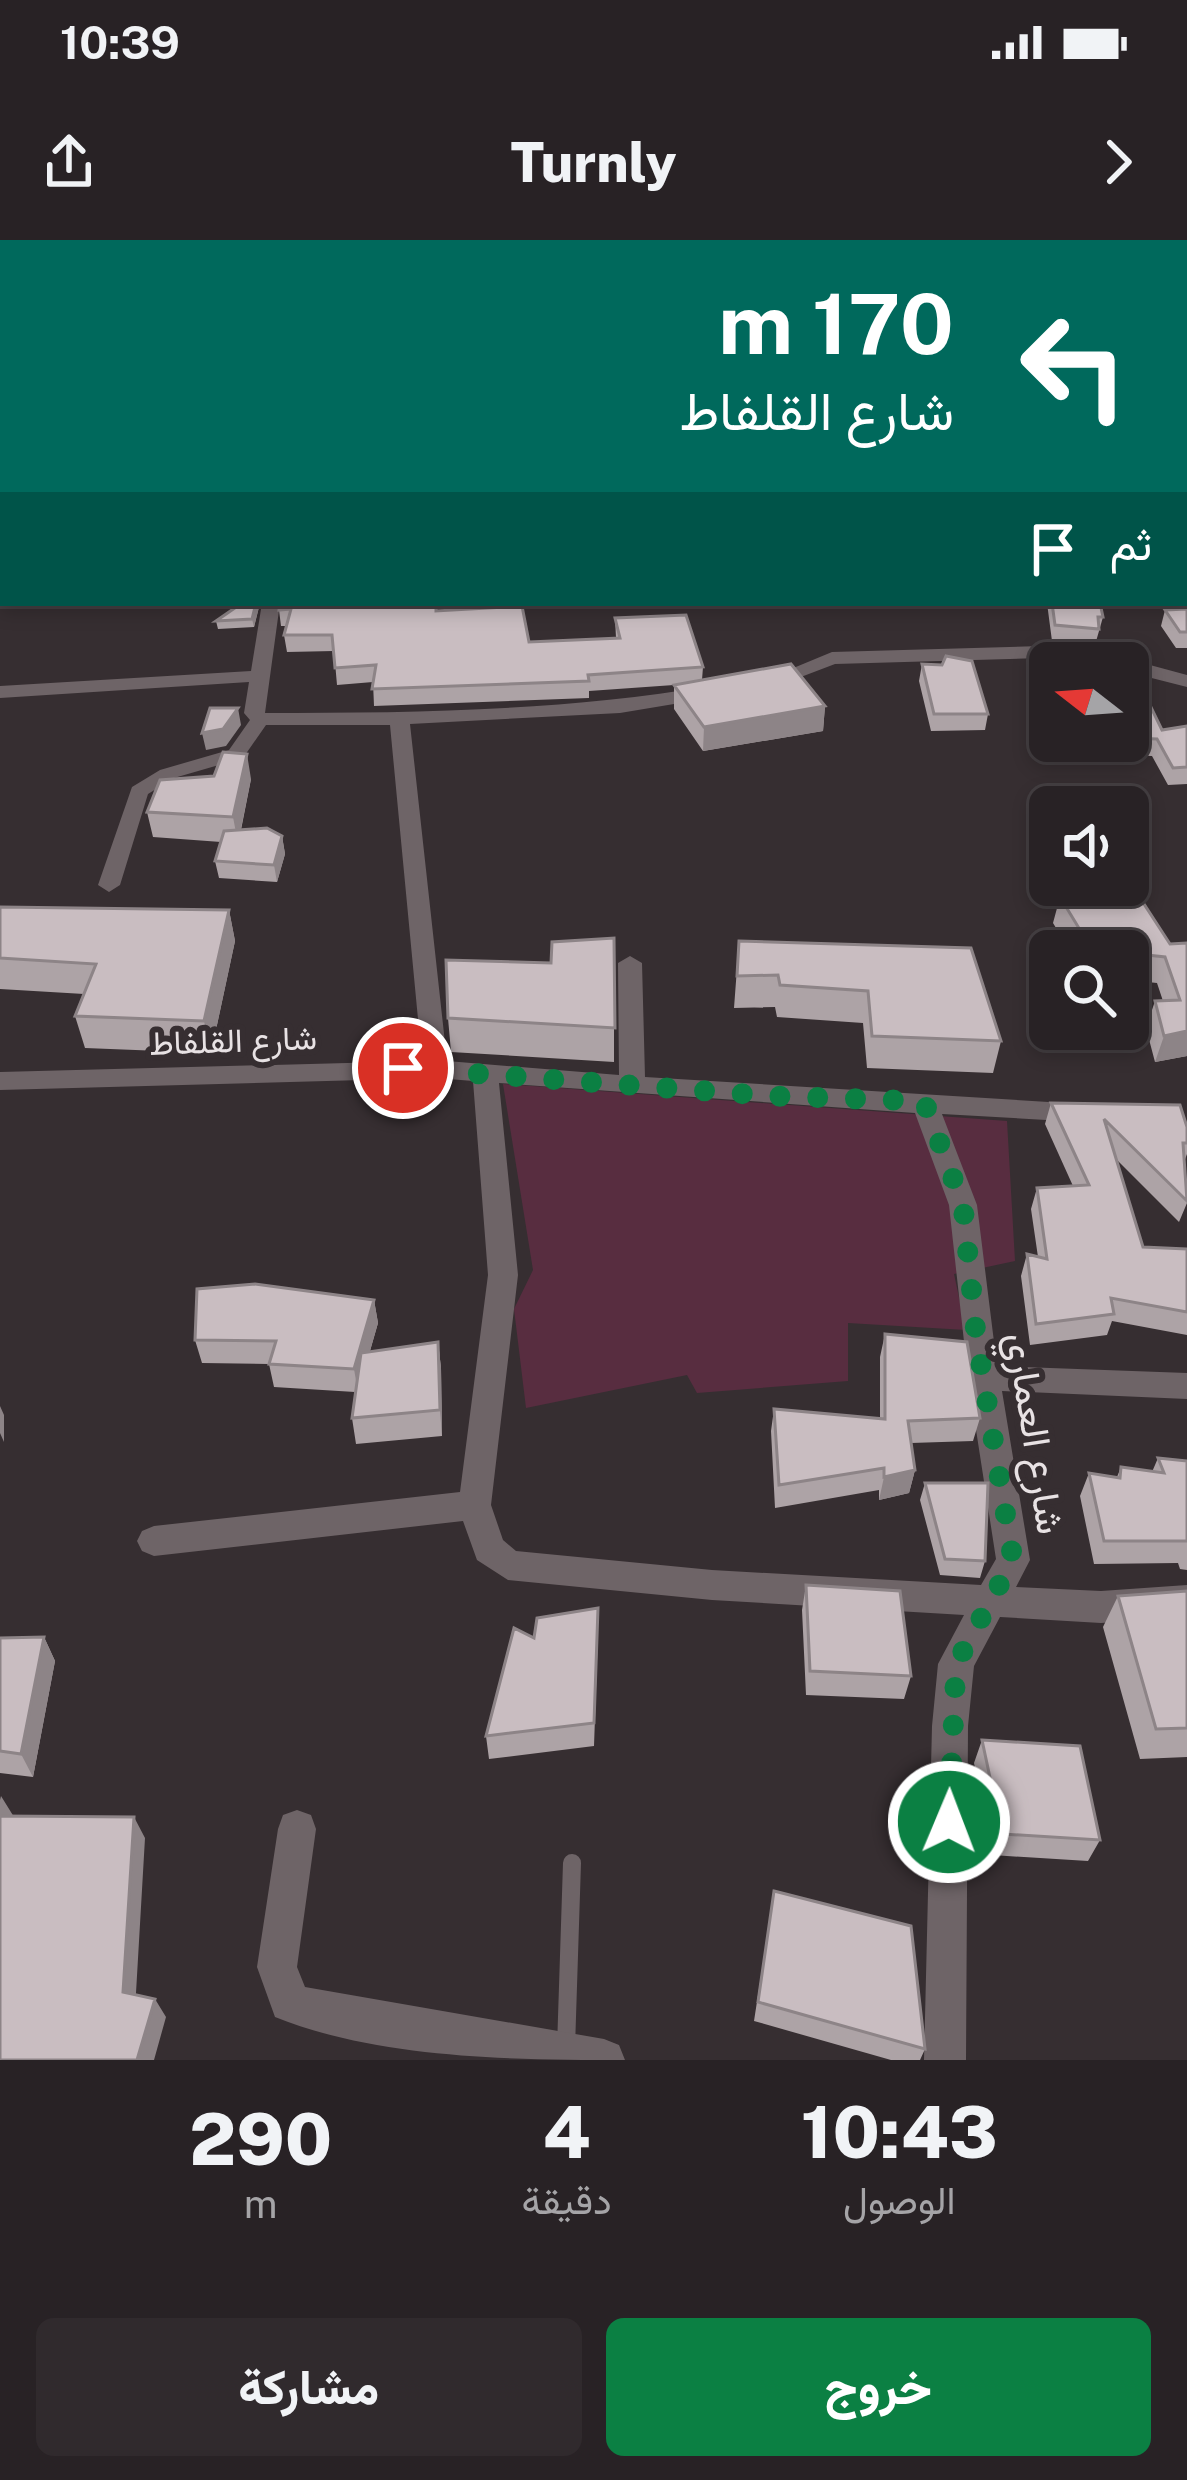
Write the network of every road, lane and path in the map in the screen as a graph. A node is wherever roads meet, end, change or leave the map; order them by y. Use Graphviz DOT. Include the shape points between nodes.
graph roads {
  1 [pos="271,606"];
  2 [pos="1029,652"];
  3 [pos="1149,671"];
  4 [pos="259,676"];
  5 [pos="1187,681"];
  6 [pos="0,692"];
  7 [pos="260,719"];
  8 [pos="399,719"];
  9 [pos="109,885"];
  10 [pos="630,962"];
  11 [pos="436,1069"];
  12 [pos="485,1073"];
  13 [pos="0,1081"];
  14 [pos="632,1085"];
  15 [pos="924,1101"];
  16 [pos="1114,1112"];
  17 [pos="983,1378"];
  18 [pos="1187,1386"];
  19 [pos="475,1505"];
  20 [pos="154,1541"];
  21 [pos="994,1601"];
  22 [pos="1187,1601"];
  23 [pos="297,1829"];
  24 [pos="572,1863"];
  25 [pos="585,2057"];
  26 [pos="945,2060"];
  1 -- 4 [label="street"];
  2 -- 8 [label="street" via="832,658 778,682 620,706"];
  3 -- 5 [label="street"];
  4 -- 6 [label="street"];
  4 -- 7 [label="street"];
  7 -- 8 [label="street"];
  7 -- 9 [label="street" via="236,754 139,791"];
  8 -- 11 [label="street"];
  10 -- 14 [label="street"];
  11 -- 12 [label="street, شارع القلفاط"];
  11 -- 13 [label="street, شارع القلفاط"];
  12 -- 14 [label="street, شارع القلفاط"];
  12 -- 19 [label="street" via="503,1276"];
  14 -- 15 [label="street, شارع القلفاط"];
  15 -- 16 [label="street, شارع القلفاط"];
  15 -- 17 [label="street, شارع العماري" via="963,1205"];
  17 -- 18 [label="street"];
  17 -- 21 [label="street, شارع العماري" via="1013,1560"];
  19 -- 20 [label="street"];
  19 -- 21 [label="street" via="489,1549 508,1565"];
  21 -- 22 [label="street"];
  21 -- 26 [label="street, شارع العماري" via="956,1664"];
  23 -- 25 [label="street" via="278,1967 290,2002"];
  24 -- 25 [label="lane"];
}
